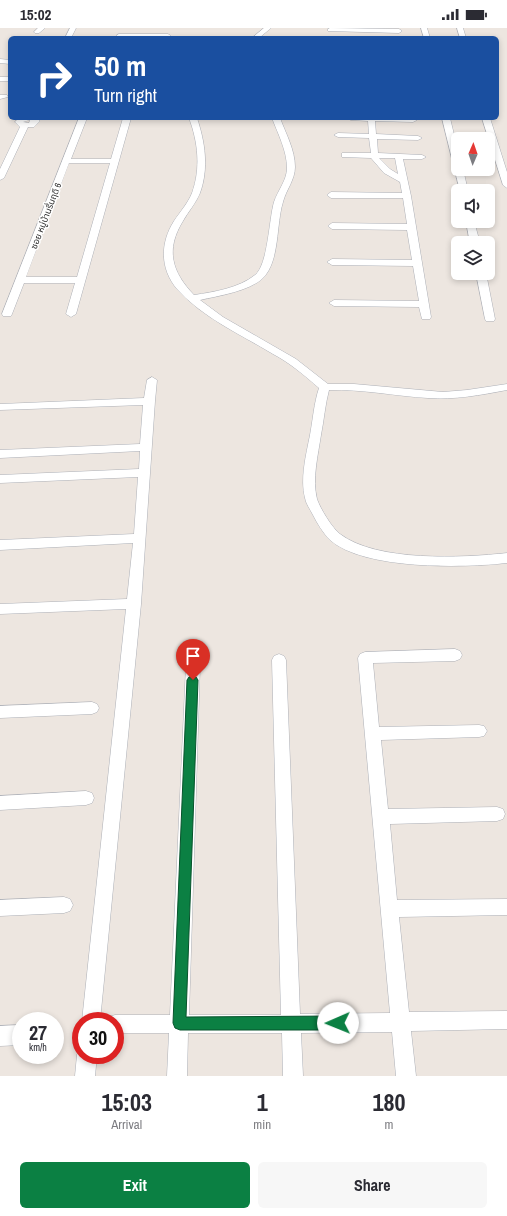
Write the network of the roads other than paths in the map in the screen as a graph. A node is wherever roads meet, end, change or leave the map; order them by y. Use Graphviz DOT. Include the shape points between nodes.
graph roads {
  1 [pos="268,28"];
  2 [pos="360,29"];
  3 [pos="330,30"];
  4 [pos="399,30"];
  5 [pos="258,36"];
  6 [pos="28,120"];
  7 [pos="82,120"];
  8 [pos="126,120"];
  9 [pos="194,120"];
  10 [pos="277,120"];
  11 [pos="371,120"];
  12 [pos="446,120"];
  13 [pos="487,120"];
  14 [pos="338,135"];
  15 [pos="373,136"];
  16 [pos="418,138"];
  17 [pos="451,139"];
  18 [pos="345,155"];
  19 [pos="375,156"];
  20 [pos="398,156"];
  21 [pos="422,157"];
  22 [pos="67,161"];
  23 [pos="114,161"];
  24 [pos="0,178"];
  25 [pos="404,181"];
  26 [pos="507,185"];
  27 [pos="331,195"];
  28 [pos="407,196"];
  29 [pos="332,226"];
  30 [pos="411,227"];
  31 [pos="332,262"];
  32 [pos="417,263"];
  33 [pos="21,280"];
  34 [pos="80,280"];
  35 [pos="482,280"];
  36 [pos="192,298"];
  37 [pos="334,303"];
  38 [pos="424,304"];
  39 [pos="7,314"];
  40 [pos="71,314"];
  41 [pos="426,317"];
  42 [pos="490,319"];
  43 [pos="152,380"];
  44 [pos="325,387"];
  45 [pos="507,387"];
  46 [pos="148,401"];
  47 [pos="0,407"];
  48 [pos="146,447"];
  49 [pos="0,454"];
  50 [pos="144,473"];
  51 [pos="0,479"];
  52 [pos="140,538"];
  53 [pos="0,545"];
  54 [pos="507,558"];
  55 [pos="134,604"];
  56 [pos="0,609"];
  57 [pos="455,655"];
  58 [pos="279,660"];
  59 [pos="193,665"];
  60 [pos="92,708"];
  61 [pos="0,712"];
  62 [pos="478,731"];
  63 [pos="372,734"];
  64 [pos="86,798"];
  65 [pos="0,803"];
  66 [pos="497,814"];
  67 [pos="380,817"];
  68 [pos="64,905"];
  69 [pos="507,907"];
  70 [pos="0,908"];
  71 [pos="390,909"];
  72 [pos="92,1012"];
  73 [pos="507,1020"];
  74 [pos="401,1022"];
  75 [pos="180,1023"];
  76 [pos="124,1024"];
  77 [pos="291,1024"];
  78 [pos="12,1035"];
  79 [pos="0,1036"];
  80 [pos="86,1064"];
  81 [pos="85,1076"];
  82 [pos="177,1076"];
  83 [pos="293,1076"];
  84 [pos="406,1076"];
  1 -- 5 [label="street"];
  2 -- 3 [label="street"];
  2 -- 4 [label="street"];
  6 -- 24 [label="street"];
  7 -- 22 [label="street, ซอย หมู่บ้านรื่นฤดี 6"];
  8 -- 23 [label="street"];
  9 -- 36 [label="street" via="202,148 199,179 195,194 176,225 167,256 171,274"];
  10 -- 36 [label="street" via="287,146 291,166 290,176 278,204 266,266 260,276 247,283"];
  11 -- 15 [label="street"];
  12 -- 17 [label="street"];
  13 -- 26 [label="street"];
  14 -- 15 [label="street"];
  15 -- 16 [label="street"];
  15 -- 19 [label="street"];
  18 -- 19 [label="street"];
  19 -- 20 [label="street"];
  19 -- 25 [label="street" via="388,171"];
  20 -- 21 [label="street"];
  20 -- 25 [label="street"];
  22 -- 23 [label="street"];
  22 -- 33 [label="street, ซอย หมู่บ้านรื่นฤดี 6"];
  23 -- 34 [label="street"];
  25 -- 28 [label="street"];
  27 -- 28 [label="street"];
  28 -- 30 [label="street"];
  29 -- 30 [label="street"];
  30 -- 32 [label="street"];
  31 -- 32 [label="street"];
  32 -- 38 [label="street"];
  33 -- 34 [label="street"];
  33 -- 39 [label="street, ซอย หมู่บ้านรื่นฤดี 6"];
  34 -- 40 [label="street"];
  35 -- 42 [label="street"];
  36 -- 44 [label="street" via="217,318 292,361"];
  37 -- 38 [label="street"];
  38 -- 41 [label="street"];
  43 -- 46 [label="street"];
  44 -- 45 [label="street" via="344,386 444,395"];
  44 -- 54 [label="street" via="314,446 311,498 322,520 335,537 358,549 392,556 446,562"];
  46 -- 47 [label="street"];
  46 -- 48 [label="street"];
  48 -- 49 [label="street"];
  48 -- 50 [label="street"];
  50 -- 51 [label="street"];
  50 -- 52 [label="street"];
  52 -- 53 [label="street"];
  52 -- 55 [label="street"];
  55 -- 56 [label="street"];
  55 -- 72 [label="street"];
  57 -- 63 [label="street" via="365,658"];
  58 -- 77 [label="street"];
  59 -- 75 [label="street"];
  60 -- 61 [label="street"];
  62 -- 63 [label="street"];
  63 -- 67 [label="street"];
  64 -- 65 [label="street"];
  66 -- 67 [label="street"];
  67 -- 71 [label="street"];
  68 -- 70 [label="street"];
  69 -- 71 [label="street"];
  71 -- 74 [label="street"];
  73 -- 74 [label="street"];
  74 -- 77 [label="street"];
  74 -- 84 [label="street"];
  75 -- 76 [label="street"];
  75 -- 77 [label="street"];
  75 -- 82 [label="street"];
  77 -- 83 [label="street"];
  78 -- 79 [label="street"];
  80 -- 81 [label="street"];
}
